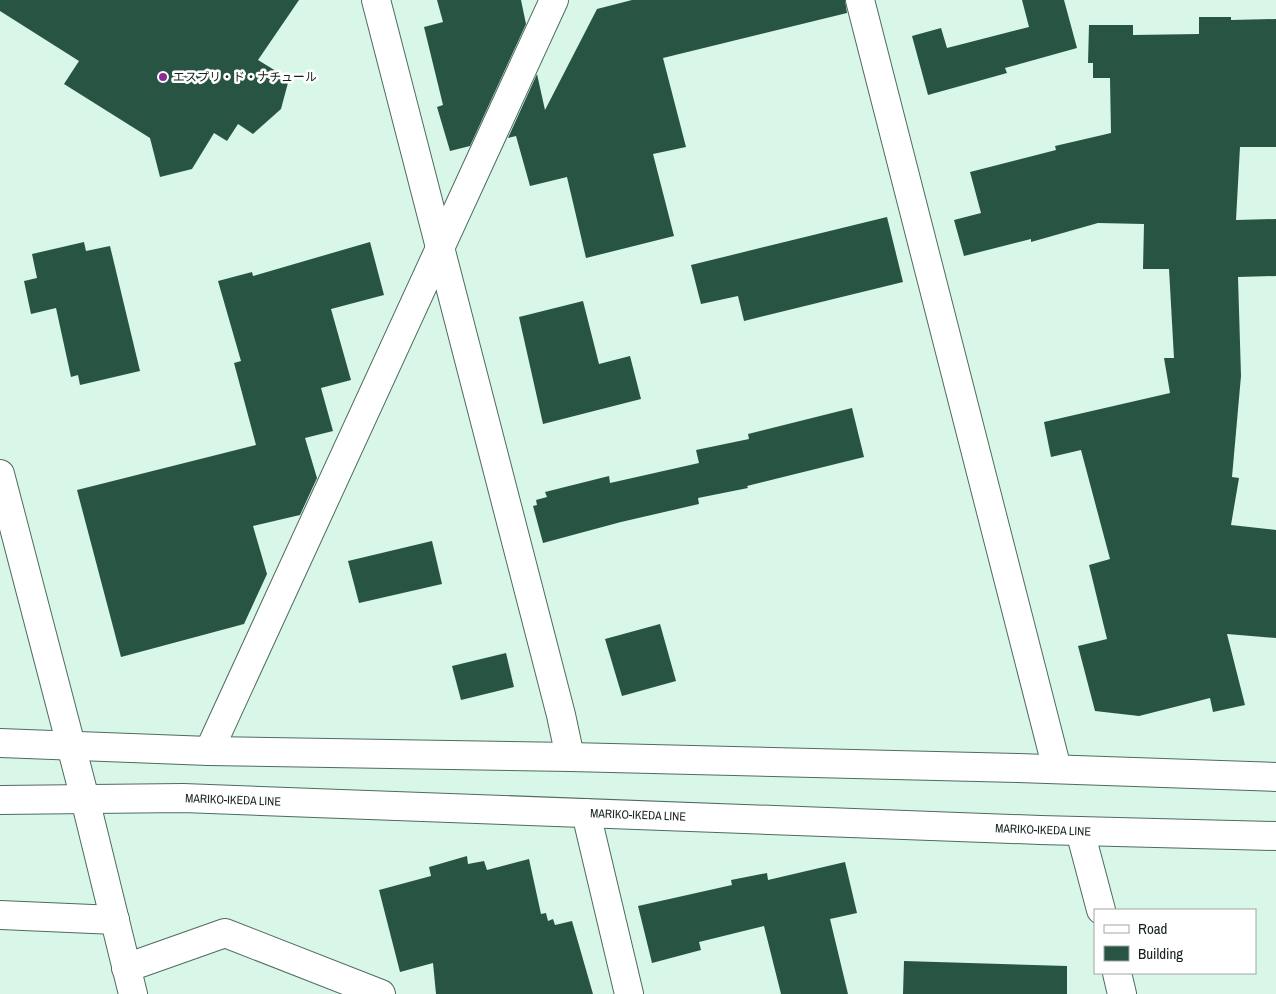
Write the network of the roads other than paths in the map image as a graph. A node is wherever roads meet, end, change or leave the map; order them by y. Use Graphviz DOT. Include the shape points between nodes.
graph roads {
  1 [pos="376,0"];
  2 [pos="554,0"];
  3 [pos="860,0"];
  4 [pos="440,248"];
  5 [pos="0,474"];
  6 [pos="0,743"];
  7 [pos="70,745"];
  8 [pos="209,751"];
  9 [pos="570,757"];
  10 [pos="1057,770"];
  11 [pos="1276,777"];
  12 [pos="85,799"];
  13 [pos="0,800"];
  14 [pos="586,813"];
  15 [pos="1080,831"];
  16 [pos="1276,836"];
  17 [pos="1100,909"];
  18 [pos="0,915"];
  19 [pos="115,920"];
  20 [pos="126,968"];
  21 [pos="1117,974"];
  22 [pos="133,994"];
  23 [pos="381,994"];
  24 [pos="629,994"];
  25 [pos="1122,994"];
  1 -- 4 [label="street"];
  2 -- 4 [label="street"];
  3 -- 10 [label="street"];
  4 -- 8 [label="street"];
  4 -- 9 [label="street" via="562,714"];
  5 -- 7 [label="street"];
  6 -- 7 [label="street"];
  7 -- 8 [label="street"];
  7 -- 12 [label="street"];
  8 -- 9 [label="street"];
  9 -- 10 [label="street"];
  10 -- 11 [label="street"];
  12 -- 13 [label="street, MARIKO-IKEDA LINE"];
  12 -- 14 [label="street, MARIKO-IKEDA LINE" via="183,798"];
  12 -- 19 [label="street"];
  14 -- 15 [label="street, MARIKO-IKEDA LINE"];
  14 -- 24 [label="street"];
  15 -- 16 [label="street, MARIKO-IKEDA LINE"];
  15 -- 17 [label="street"];
  18 -- 19 [label="street"];
  19 -- 20 [label="street"];
  20 -- 22 [label="street"];
  20 -- 23 [label="street" via="225,933"];
  21 -- 25 [label="street"];
}
